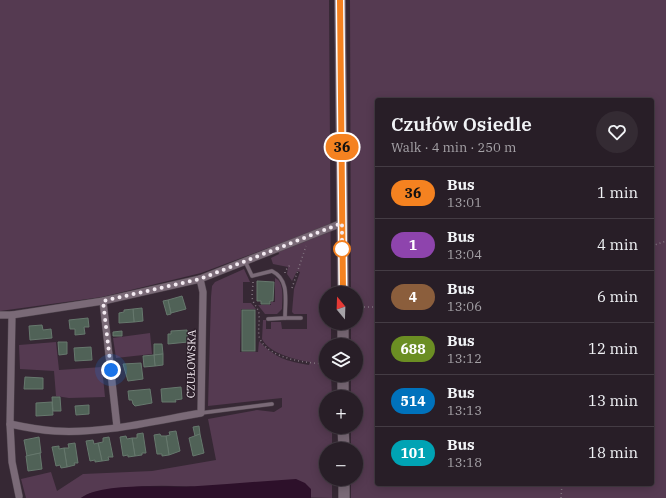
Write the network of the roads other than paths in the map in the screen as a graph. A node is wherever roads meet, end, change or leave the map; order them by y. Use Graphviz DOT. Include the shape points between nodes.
graph roads {
  1 [pos="340,0"];
  2 [pos="342,223"];
  3 [pos="245,261"];
  4 [pos="200,279"];
  5 [pos="343,286"];
  6 [pos="103,301"];
  7 [pos="0,315"];
  8 [pos="12,315"];
  9 [pos="284,318"];
  10 [pos="301,318"];
  11 [pos="268,319"];
  12 [pos="272,404"];
  13 [pos="201,413"];
  14 [pos="10,424"];
  15 [pos="117,427"];
  16 [pos="344,486"];
  17 [pos="19,496"];
  18 [pos="344,498"];
  1 -- 2 [label="main road"];
  2 -- 3 [label="street"];
  2 -- 5 [label="main road"];
  3 -- 4 [label="street"];
  3 -- 9 [label="lane" via="252,276 272,271 283,280"];
  4 -- 6 [label="street"];
  4 -- 13 [label="street, CZUŁOWSKA" via="203,292"];
  6 -- 8 [label="street"];
  6 -- 15 [label="street"];
  7 -- 8 [label="street"];
  8 -- 14 [label="street"];
  9 -- 10 [label="lane"];
  9 -- 11 [label="lane"];
  12 -- 13 [label="lane"];
  13 -- 15 [label="street, CZUŁOWSKA"];
  14 -- 15 [label="street, CZUŁOWSKA" via="54,431"];
  14 -- 17 [label="street" via="12,462"];
  16 -- 18 [label="main road"];
}
